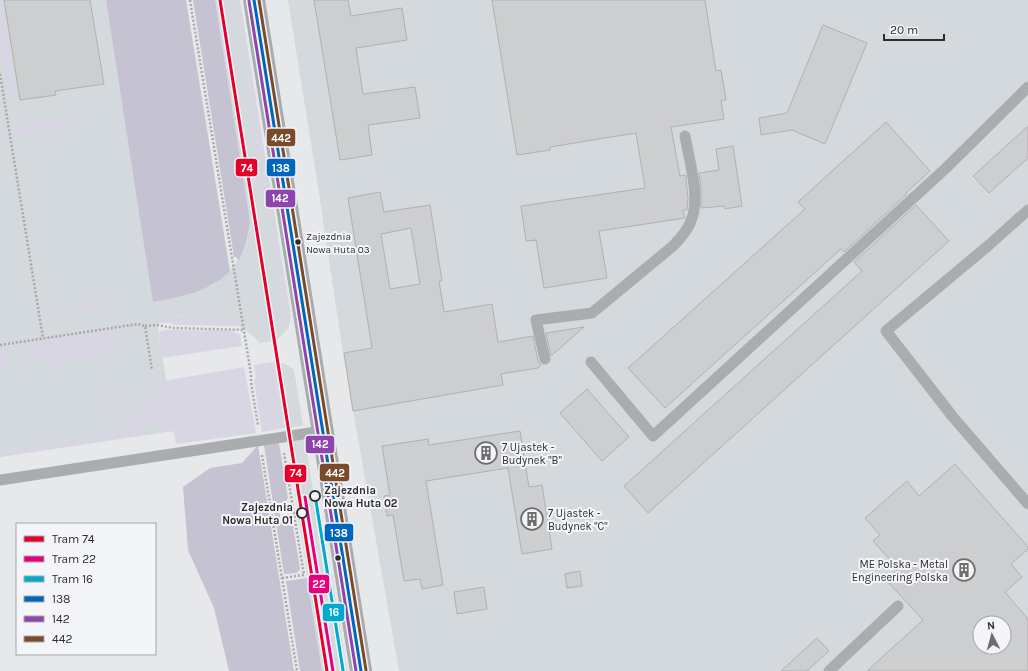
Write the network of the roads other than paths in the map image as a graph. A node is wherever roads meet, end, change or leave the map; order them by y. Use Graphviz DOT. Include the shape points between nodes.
graph roads {
  1 [pos="254,0"];
  2 [pos="1028,87"];
  3 [pos="685,136"];
  4 [pos="1028,210"];
  5 [pos="545,359"];
  6 [pos="591,362"];
  7 [pos="323,431"];
  8 [pos="0,480"];
  9 [pos="1028,504"];
  10 [pos="898,606"];
  11 [pos="361,671"];
  12 [pos="829,671"];
  1 -- 7 [label="street"];
  2 -- 6 [label="lane" via="945,169 653,436"];
  3 -- 5 [label="lane" via="695,186 695,202 692,218 684,234 592,313 536,320"];
  4 -- 9 [label="lane" via="886,331 953,416"];
  7 -- 8 [label="lane"];
  7 -- 11 [label="street"];
  10 -- 12 [label="lane"];
}
